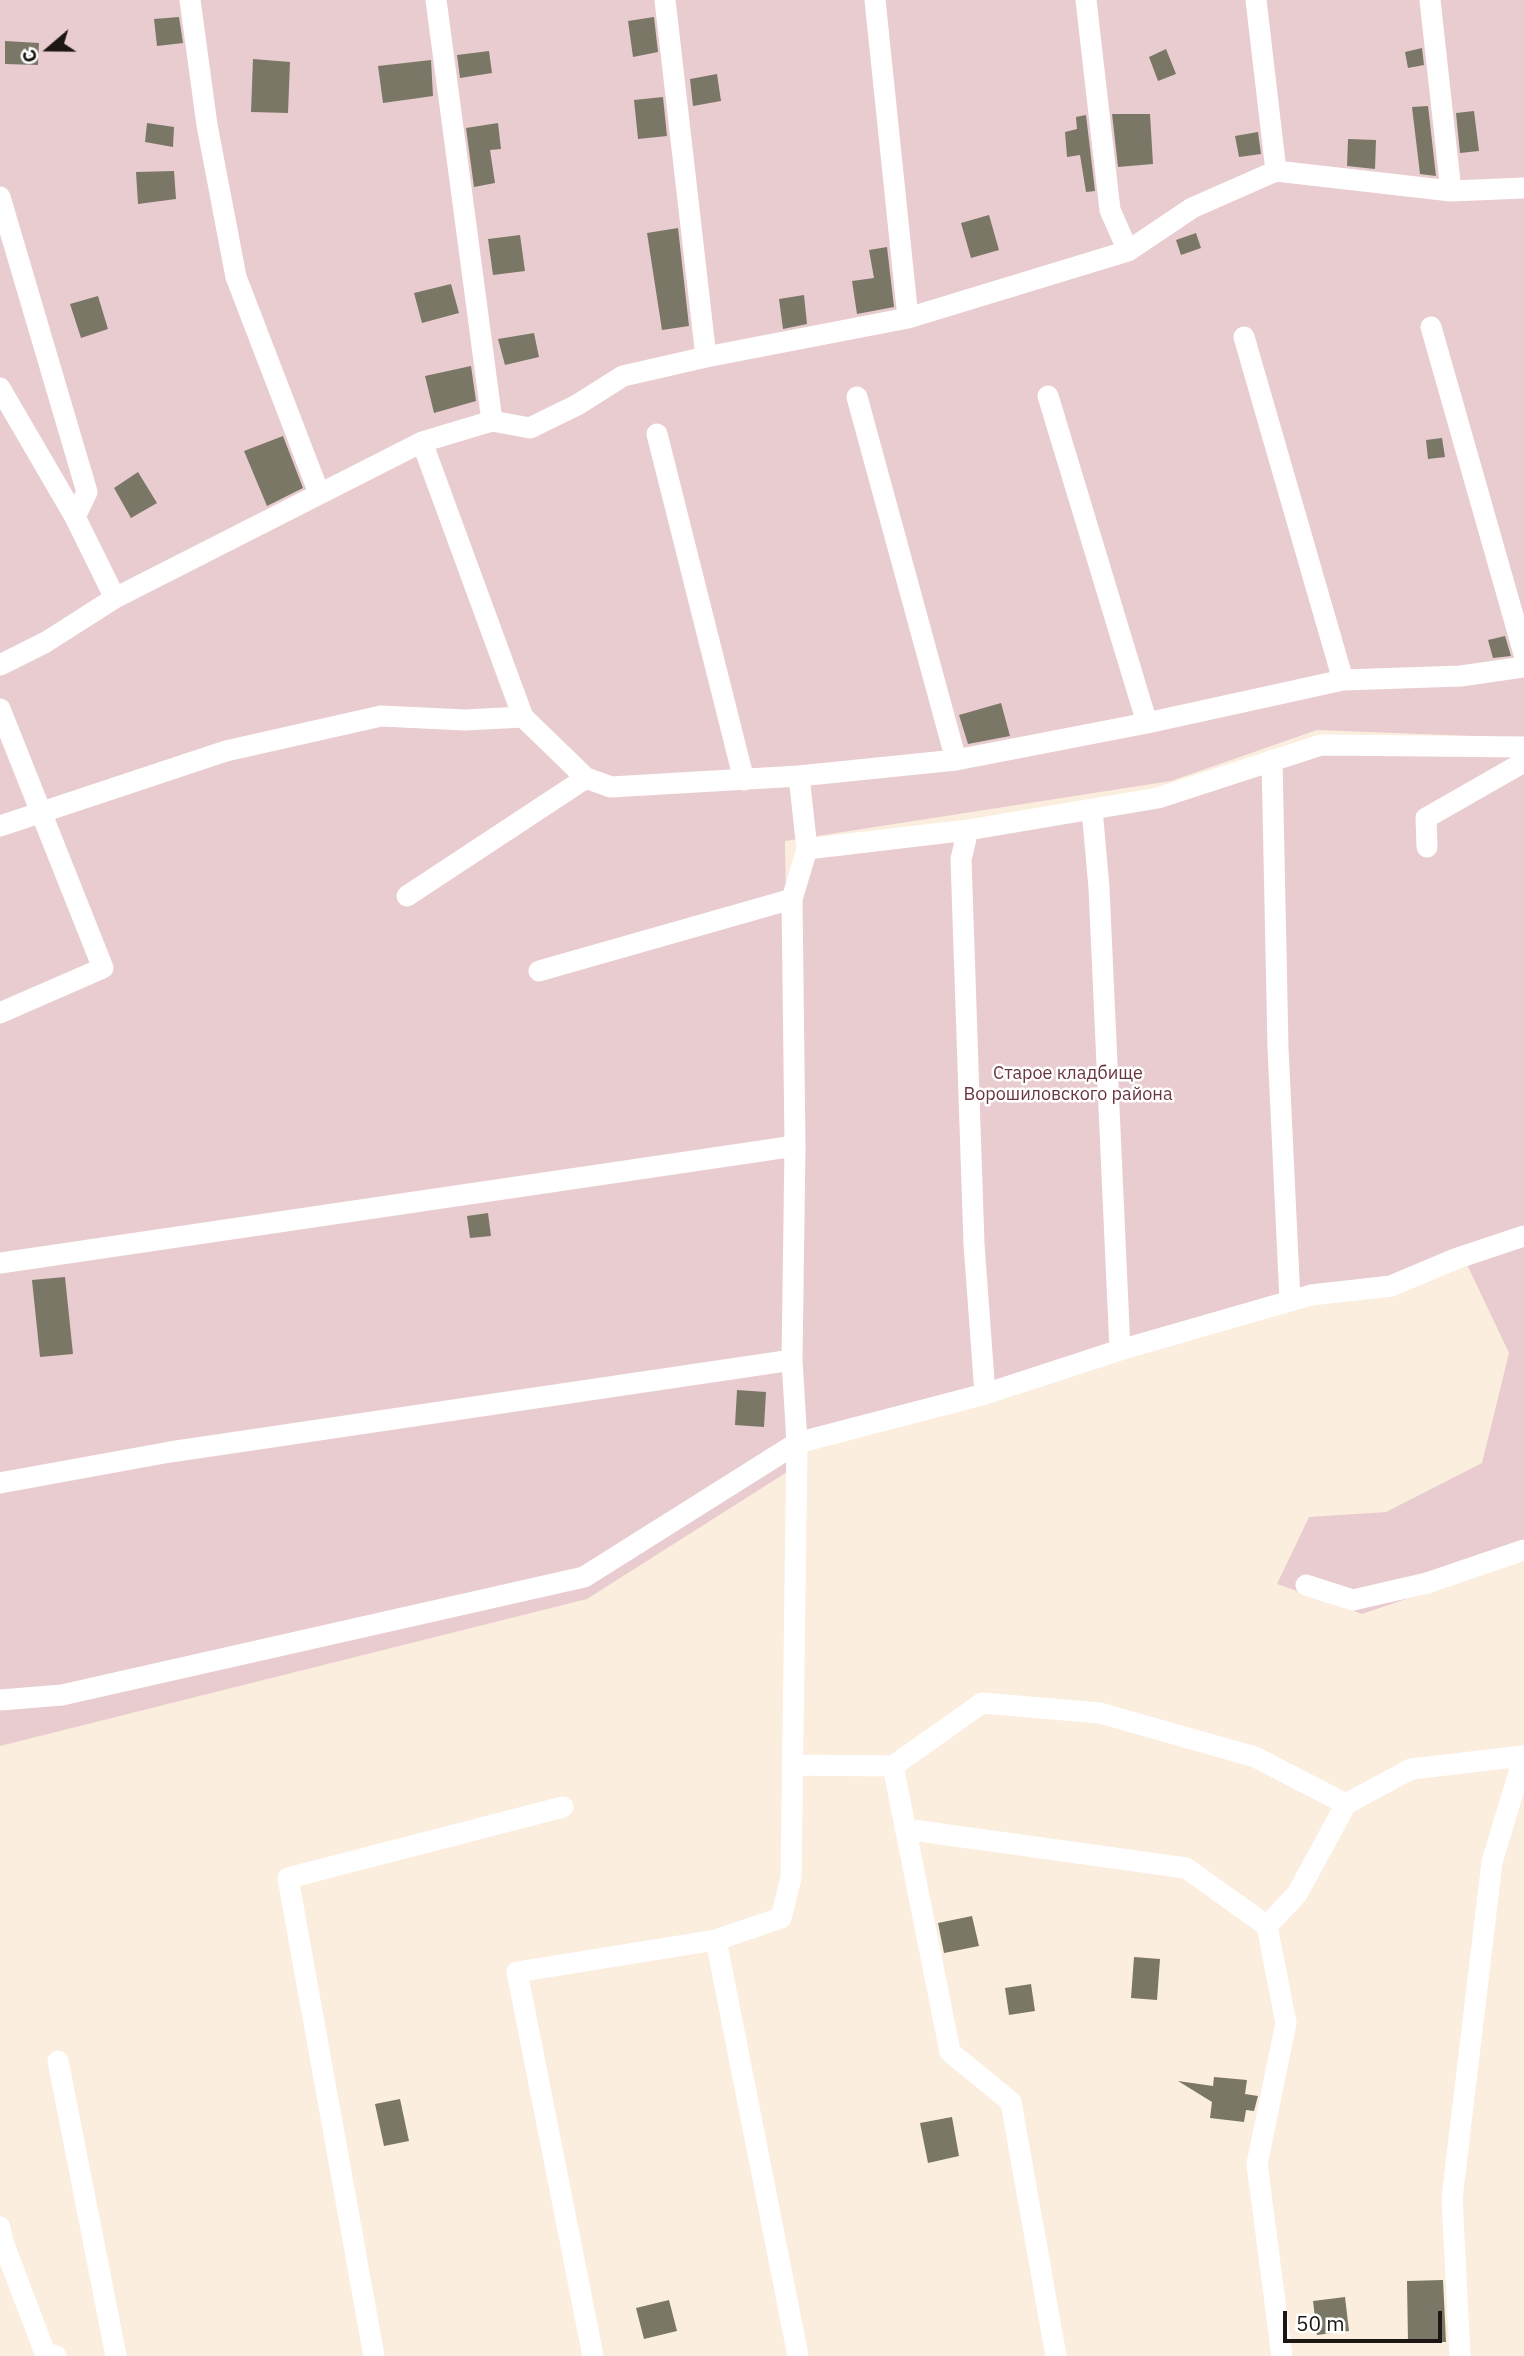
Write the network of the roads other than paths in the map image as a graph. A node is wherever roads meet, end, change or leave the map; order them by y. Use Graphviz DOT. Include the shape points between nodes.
graph roads {
  1 [pos="190,0"];
  2 [pos="436,0"];
  3 [pos="665,0"];
  4 [pos="875,0"];
  5 [pos="1086,0"];
  6 [pos="1256,0"];
  7 [pos="1430,0"];
  8 [pos="1276,172"];
  9 [pos="1524,188"];
  10 [pos="1451,191"];
  11 [pos="0,197"];
  12 [pos="1128,251"];
  13 [pos="908,318"];
  14 [pos="1430,327"];
  15 [pos="1244,337"];
  16 [pos="706,357"];
  17 [pos="0,388"];
  18 [pos="857,397"];
  19 [pos="1048,397"];
  20 [pos="492,421"];
  21 [pos="657,434"];
  22 [pos="422,442"];
  23 [pos="319,493"];
  24 [pos="75,517"];
  25 [pos="115,598"];
  26 [pos="1524,654"];
  27 [pos="0,665"];
  28 [pos="1524,667"];
  29 [pos="1343,680"];
  30 [pos="0,709"];
  31 [pos="523,717"];
  32 [pos="1147,723"];
  33 [pos="1524,747"];
  34 [pos="956,760"];
  35 [pos="1272,760"];
  36 [pos="1524,762"];
  37 [pos="799,776"];
  38 [pos="586,778"];
  39 [pos="744,780"];
  40 [pos="1092,809"];
  41 [pos="40,812"];
  42 [pos="0,826"];
  43 [pos="968,830"];
  44 [pos="1427,847"];
  45 [pos="807,849"];
  46 [pos="407,896"];
  47 [pos="792,898"];
  48 [pos="539,971"];
  49 [pos="0,1013"];
  50 [pos="795,1146"];
  51 [pos="1524,1236"];
  52 [pos="0,1263"];
  53 [pos="1290,1300"];
  54 [pos="1120,1350"];
  55 [pos="792,1360"];
  56 [pos="985,1394"];
  57 [pos="797,1443"];
  58 [pos="0,1483"];
  59 [pos="1524,1550"];
  60 [pos="1306,1586"];
  61 [pos="0,1700"];
  62 [pos="1524,1756"];
  63 [pos="792,1765"];
  64 [pos="893,1766"];
  65 [pos="1346,1804"];
  66 [pos="563,1807"];
  67 [pos="905,1829"];
  68 [pos="1267,1926"];
  69 [pos="716,1940"];
  70 [pos="58,2061"];
  71 [pos="0,2227"];
  72 [pos="56,2356"];
  73 [pos="116,2356"];
  74 [pos="374,2356"];
  75 [pos="593,2356"];
  76 [pos="797,2356"];
  77 [pos="1056,2356"];
  78 [pos="1282,2356"];
  79 [pos="1460,2356"];
  1 -- 23 [label="street" via="207,125 236,276"];
  2 -- 20 [label="street"];
  3 -- 16 [label="street"];
  4 -- 13 [label="street"];
  5 -- 12 [label="street" via="1110,210"];
  6 -- 8 [label="street"];
  7 -- 10 [label="street"];
  8 -- 10 [label="street"];
  8 -- 12 [label="street" via="1192,208"];
  9 -- 10 [label="street"];
  11 -- 24 [label="street" via="87,492"];
  12 -- 13 [label="street"];
  13 -- 16 [label="street"];
  14 -- 26 [label="street"];
  15 -- 29 [label="street"];
  16 -- 20 [label="street" via="623,376 530,428"];
  17 -- 24 [label="street"];
  18 -- 34 [label="street"];
  19 -- 32 [label="street"];
  20 -- 22 [label="street"];
  21 -- 39 [label="street"];
  22 -- 23 [label="street"];
  22 -- 31 [label="street"];
  23 -- 25 [label="street"];
  24 -- 25 [label="street"];
  25 -- 27 [label="street"];
  28 -- 29 [label="street" via="1461,676"];
  29 -- 32 [label="street"];
  30 -- 41 [label="street"];
  31 -- 38 [label="street"];
  31 -- 41 [label="street" via="381,716 226,751"];
  32 -- 34 [label="street"];
  33 -- 35 [label="street" via="1321,745"];
  34 -- 37 [label="street"];
  35 -- 40 [label="street" via="1158,798"];
  35 -- 53 [label="street" via="1278,1048"];
  36 -- 44 [label="street" via="1426,818"];
  37 -- 39 [label="street"];
  37 -- 45 [label="street"];
  38 -- 39 [label="street" via="611,786"];
  38 -- 46 [label="street"];
  40 -- 43 [label="street"];
  40 -- 54 [label="street"];
  41 -- 42 [label="street"];
  41 -- 49 [label="street" via="103,968"];
  43 -- 45 [label="street"];
  43 -- 56 [label="street" via="961,859 974,1244"];
  45 -- 47 [label="street"];
  47 -- 48 [label="street"];
  47 -- 50 [label="street"];
  50 -- 52 [label="street"];
  50 -- 55 [label="street"];
  51 -- 53 [label="street" via="1391,1286"];
  53 -- 54 [label="street"];
  54 -- 56 [label="street"];
  55 -- 57 [label="street"];
  55 -- 58 [label="street" via="170,1452"];
  56 -- 57 [label="street"];
  57 -- 61 [label="street" via="584,1577 62,1695"];
  57 -- 63 [label="street"];
  59 -- 60 [label="street" via="1427,1583 1353,1601"];
  62 -- 65 [label="street" via="1411,1769"];
  62 -- 79 [label="street" via="1492,1862 1452,2198"];
  63 -- 64 [label="street"];
  63 -- 69 [label="street" via="791,1878 781,1918"];
  64 -- 65 [label="street" via="982,1703 1100,1713 1255,1757"];
  64 -- 67 [label="street"];
  65 -- 68 [label="street" via="1297,1894"];
  66 -- 74 [label="street" via="288,1878"];
  67 -- 68 [label="street" via="1186,1868"];
  67 -- 77 [label="street" via="950,2052 1011,2102"];
  68 -- 78 [label="street" via="1286,2023 1257,2164"];
  69 -- 75 [label="street" via="517,1972"];
  69 -- 76 [label="street"];
  70 -- 73 [label="street"];
  71 -- 72 [label="street" via="45,2353"];
}
